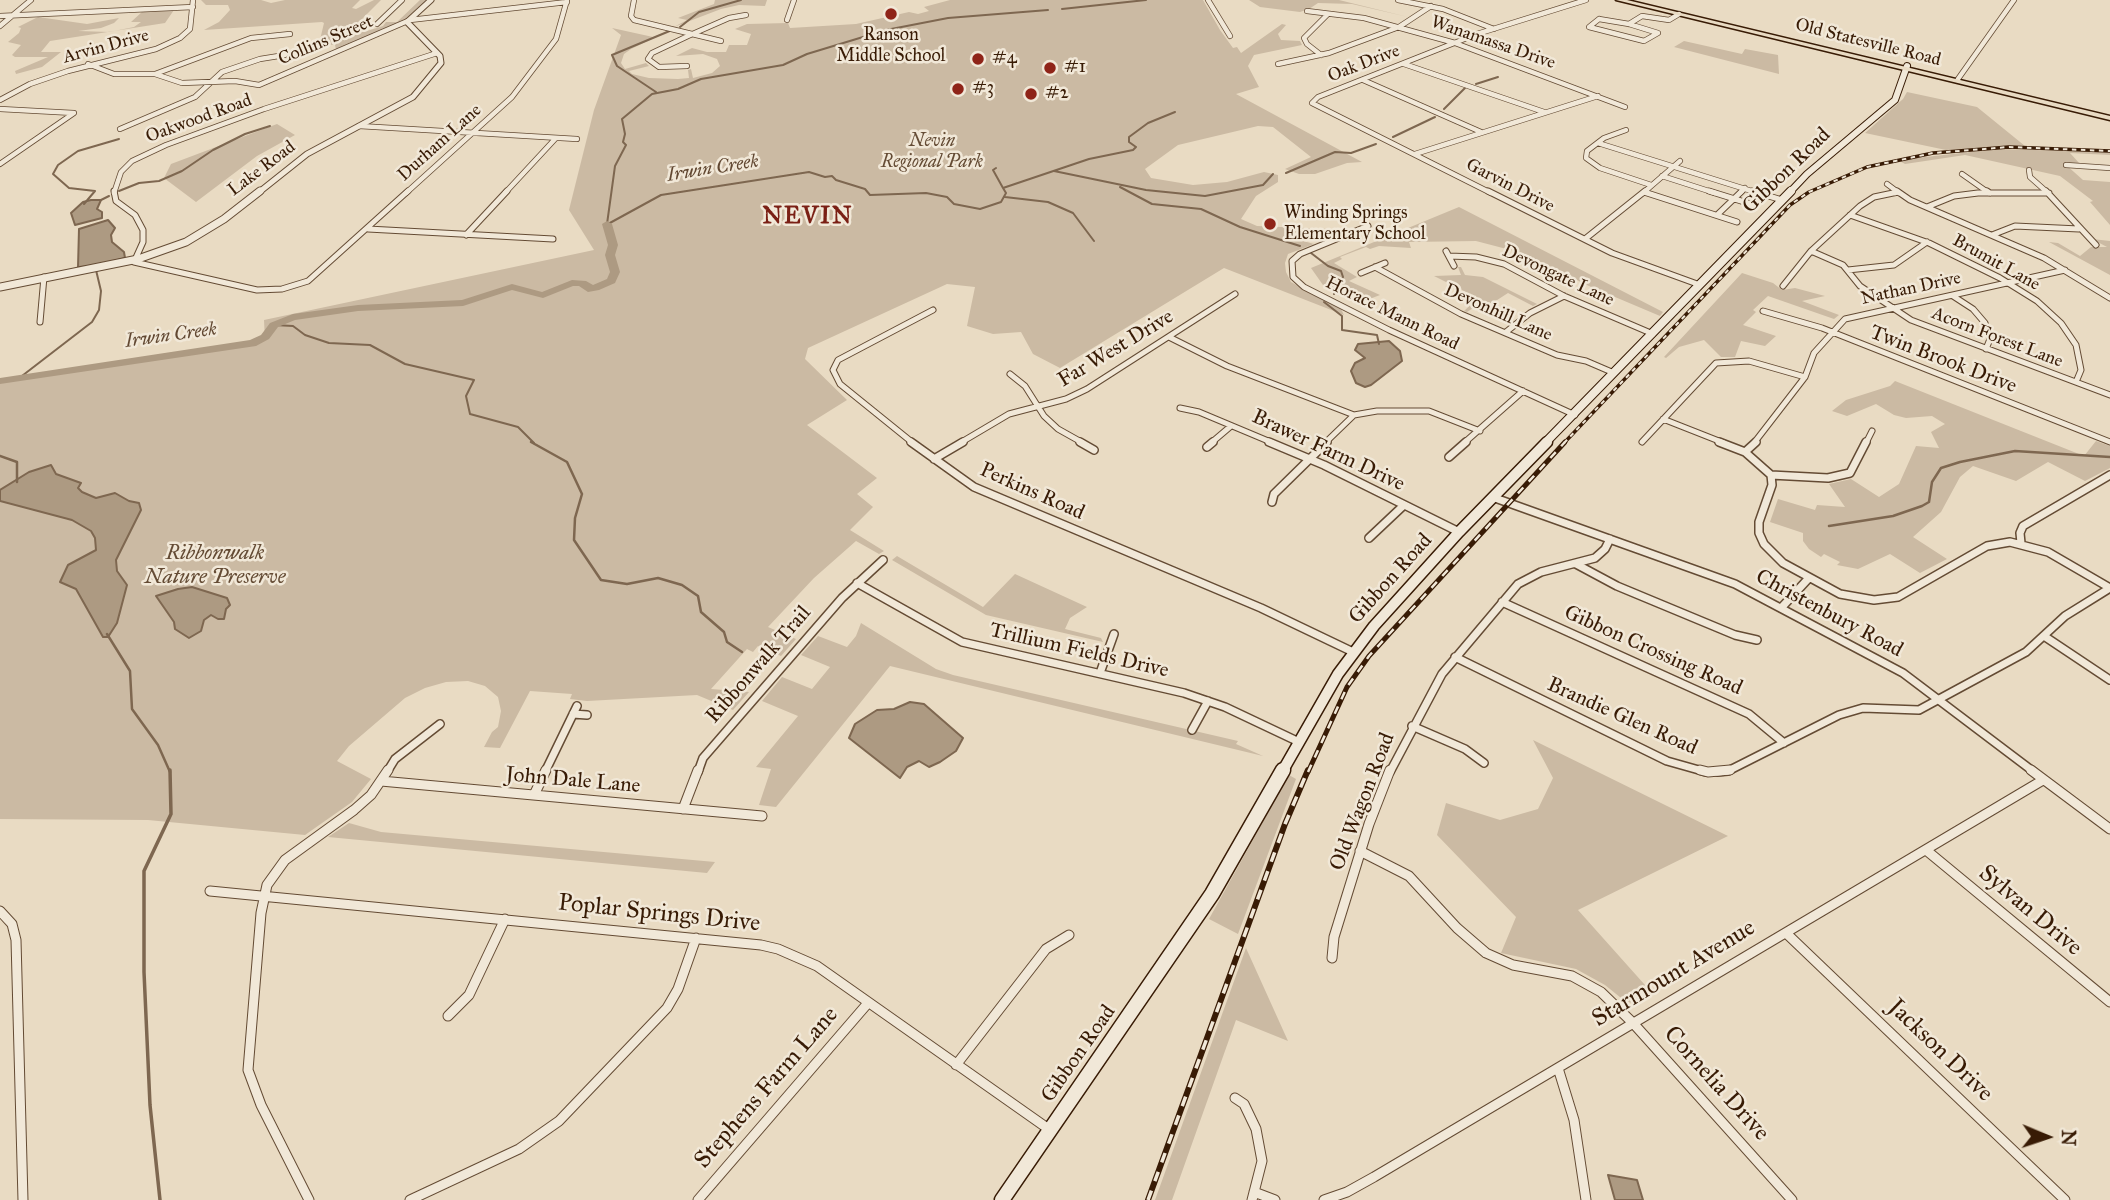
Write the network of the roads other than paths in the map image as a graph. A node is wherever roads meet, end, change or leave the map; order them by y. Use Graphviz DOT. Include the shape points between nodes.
graph roads {
  1 [pos="32,0"];
  2 [pos="193,0"];
  3 [pos="402,0"];
  4 [pos="431,0"];
  5 [pos="634,0"];
  6 [pos="794,0"];
  7 [pos="1208,0"];
  8 [pos="1398,0"];
  9 [pos="1586,0"];
  10 [pos="1619,0"];
  11 [pos="1629,0"];
  12 [pos="2014,0"];
  13 [pos="567,1"];
  14 [pos="1431,6"];
  15 [pos="192,7"];
  16 [pos="1307,11"];
  17 [pos="1328,13"];
  18 [pos="1679,14"];
  19 [pos="746,15"];
  20 [pos="0,16"];
  21 [pos="12,16"];
  22 [pos="787,20"];
  23 [pos="408,21"];
  24 [pos="377,24"];
  25 [pos="1629,24"];
  26 [pos="0,26"];
  27 [pos="1399,27"];
  28 [pos="1495,29"];
  29 [pos="290,34"];
  30 [pos="692,34"];
  31 [pos="1230,36"];
  32 [pos="721,41"];
  33 [pos="1455,43"];
  34 [pos="437,53"];
  35 [pos="285,55"];
  36 [pos="1321,55"];
  37 [pos="88,64"];
  38 [pos="1278,64"];
  39 [pos="1404,64"];
  40 [pos="687,66"];
  41 [pos="1907,68"];
  42 [pos="155,74"];
  43 [pos="1958,79"];
  44 [pos="1363,80"];
  45 [pos="210,82"];
  46 [pos="1599,95"];
  47 [pos="0,100"];
  48 [pos="1312,101"];
  49 [pos="1625,107"];
  50 [pos="0,109"];
  51 [pos="1544,112"];
  52 [pos="2110,116"];
  53 [pos="359,126"];
  54 [pos="120,128"];
  55 [pos="1626,130"];
  56 [pos="1481,132"];
  57 [pos="472,133"];
  58 [pos="556,138"];
  59 [pos="577,139"];
  60 [pos="1598,143"];
  61 [pos="1415,154"];
  62 [pos="1680,161"];
  63 [pos="0,163"];
  64 [pos="2066,165"];
  65 [pos="1674,166"];
  66 [pos="2110,168"];
  67 [pos="2029,170"];
  68 [pos="1962,174"];
  69 [pos="1662,176"];
  70 [pos="1887,184"];
  71 [pos="1651,185"];
  72 [pos="1745,188"];
  73 [pos="1644,192"];
  74 [pos="1899,192"];
  75 [pos="1990,193"];
  76 [pos="2049,193"];
  77 [pos="1734,199"];
  78 [pos="1782,200"];
  79 [pos="1754,205"];
  80 [pos="1927,207"];
  81 [pos="1717,215"];
  82 [pos="1850,215"];
  83 [pos="1737,222"];
  84 [pos="1368,226"];
  85 [pos="367,229"];
  86 [pos="2079,229"];
  87 [pos="466,234"];
  88 [pos="1992,235"];
  89 [pos="554,239"];
  90 [pos="1585,239"];
  91 [pos="1927,242"];
  92 [pos="2096,245"];
  93 [pos="1811,251"];
  94 [pos="134,259"];
  95 [pos="1385,263"];
  96 [pos="1454,266"];
  97 [pos="1375,267"];
  98 [pos="1848,270"];
  99 [pos="2065,270"];
  100 [pos="1361,273"];
  101 [pos="44,277"];
  102 [pos="2007,282"];
  103 [pos="1700,285"];
  104 [pos="1783,286"];
  105 [pos="0,287"];
  106 [pos="1235,295"];
  107 [pos="1564,296"];
  108 [pos="1953,296"];
  109 [pos="2110,298"];
  110 [pos="1891,307"];
  111 [pos="933,310"];
  112 [pos="1763,311"];
  113 [pos="40,322"];
  114 [pos="1506,332"];
  115 [pos="1832,333"];
  116 [pos="1653,334"];
  117 [pos="1169,337"];
  118 [pos="1986,349"];
  119 [pos="1615,373"];
  120 [pos="1010,374"];
  121 [pos="1805,377"];
  122 [pos="2076,382"];
  123 [pos="1523,391"];
  124 [pos="2110,395"];
  125 [pos="1036,407"];
  126 [pos="1180,408"];
  127 [pos="1354,415"];
  128 [pos="1575,415"];
  129 [pos="1663,419"];
  130 [pos="1231,426"];
  131 [pos="1480,431"];
  132 [pos="1872,431"];
  133 [pos="1642,442"];
  134 [pos="2110,442"];
  135 [pos="1207,447"];
  136 [pos="1094,450"];
  137 [pos="1745,452"];
  138 [pos="1450,457"];
  139 [pos="934,459"];
  140 [pos="1310,459"];
  141 [pos="1771,475"];
  142 [pos="2110,475"];
  143 [pos="1495,498"];
  144 [pos="1272,502"];
  145 [pos="1404,505"];
  146 [pos="1459,532"];
  147 [pos="1369,538"];
  148 [pos="1610,539"];
  149 [pos="2021,543"];
  150 [pos="883,559"];
  151 [pos="1576,564"];
  152 [pos="1808,579"];
  153 [pos="857,583"];
  154 [pos="2110,588"];
  155 [pos="1502,602"];
  156 [pos="1782,607"];
  157 [pos="1114,634"];
  158 [pos="2044,636"];
  159 [pos="1757,640"];
  160 [pos="1353,652"];
  161 [pos="1455,657"];
  162 [pos="1100,673"];
  163 [pos="2110,680"];
  164 [pos="1939,700"];
  165 [pos="1208,701"];
  166 [pos="587,715"];
  167 [pos="440,724"];
  168 [pos="1412,726"];
  169 [pos="1192,730"];
  170 [pos="1299,741"];
  171 [pos="1784,743"];
  172 [pos="1484,763"];
  173 [pos="2043,780"];
  174 [pos="380,781"];
  175 [pos="534,795"];
  176 [pos="683,809"];
  177 [pos="762,816"];
  178 [pos="2110,829"];
  179 [pos="1926,850"];
  180 [pos="1360,851"];
  181 [pos="210,891"];
  182 [pos="264,896"];
  183 [pos="0,911"];
  184 [pos="505,919"];
  185 [pos="1786,933"];
  186 [pos="1069,935"];
  187 [pos="696,939"];
  188 [pos="1332,958"];
  189 [pos="2110,1002"];
  190 [pos="868,1003"];
  191 [pos="448,1016"];
  192 [pos="1633,1023"];
  193 [pos="956,1065"];
  194 [pos="1558,1068"];
  195 [pos="1234,1098"];
  196 [pos="1050,1130"];
  197 [pos="1253,1196"];
  198 [pos="23,1200"];
  199 [pos="309,1200"];
  200 [pos="410,1200"];
  201 [pos="698,1200"];
  202 [pos="1002,1200"];
  203 [pos="1275,1200"];
  204 [pos="1324,1200"];
  205 [pos="1586,1200"];
  206 [pos="1792,1200"];
  207 [pos="2065,1200"];
  1 -- 21 [label="street"];
  2 -- 15 [label="street, Arvin Drive"];
  3 -- 24 [label="street"];
  4 -- 23 [label="street"];
  5 -- 30 [label="street" via="634,20"];
  6 -- 22 [label="street"];
  7 -- 31 [label="street"];
  8 -- 14 [label="street"];
  9 -- 28 [label="street, Oak Drive"];
  10 -- 18 [label="main road, Old Statesville Road"];
  11 -- 41 [label="main road, Old Statesville Road"];
  12 -- 43 [label="street"];
  13 -- 23 [label="street, Collins Street"];
  13 -- 57 [label="street, Durham Lane" via="552,45 512,97"];
  14 -- 27 [label="street"];
  14 -- 28 [label="street"];
  15 -- 21 [label="street"];
  15 -- 37 [label="street, Arvin Drive" via="190,29 180,38"];
  16 -- 17 [label="street, Wanamassa Drive"];
  17 -- 27 [label="street, Wanamassa Drive"];
  17 -- 36 [label="street" via="1304,38"];
  18 -- 25 [label="street" via="1669,20 1641,17"];
  18 -- 41 [label="main road, Old Statesville Road"];
  19 -- 30 [label="street"];
  20 -- 21 [label="street"];
  21 -- 26 [label="street"];
  23 -- 34 [label="street"];
  23 -- 45 [label="street, Collins Street" via="263,84"];
  25 -- 25 [label="street" via="1601,19 1589,27 1644,41 1658,33"];
  27 -- 33 [label="street, Wanamassa Drive"];
  27 -- 36 [label="street"];
  28 -- 33 [label="street, Oak Drive"];
  29 -- 42 [label="street" via="247,39"];
  30 -- 32 [label="street"];
  30 -- 40 [label="street" via="648,58 659,67"];
  33 -- 39 [label="street, Oak Drive"];
  33 -- 46 [label="street, Wanamassa Drive"];
  34 -- 53 [label="street, Lake Road" via="440,65 416,94"];
  34 -- 94 [label="street, Oakwood Road" via="274,106 132,161 121,172 113,195 135,215 143,230 143,242"];
  35 -- 45 [label="street" via="225,71"];
  36 -- 38 [label="street"];
  37 -- 42 [label="street" via="116,75"];
  37 -- 47 [label="street, Arvin Drive"];
  39 -- 44 [label="street, Oak Drive"];
  39 -- 51 [label="street"];
  41 -- 43 [label="main road, Old Statesville Road"];
  41 -- 52 [label="main road, Old Statesville Road"];
  41 -- 78 [label="main road, Gibbon Road" via="1895,100"];
  42 -- 45 [label="street" via="182,83"];
  43 -- 52 [label="main road, Old Statesville Road"];
  44 -- 48 [label="street, Oak Drive"];
  44 -- 56 [label="street"];
  45 -- 54 [label="street" via="195,97"];
  46 -- 49 [label="street, Wanamassa Drive"];
  46 -- 51 [label="street"];
  48 -- 61 [label="street, Garvin Drive"];
  50 -- 63 [label="street" via="74,113"];
  51 -- 56 [label="street"];
  53 -- 57 [label="street"];
  53 -- 94 [label="street, Lake Road" via="298,160 205,232 176,247"];
  55 -- 60 [label="street"];
  56 -- 61 [label="street"];
  57 -- 58 [label="street"];
  57 -- 85 [label="street, Durham Lane"];
  58 -- 59 [label="street"];
  58 -- 87 [label="street"];
  60 -- 65 [label="street"];
  60 -- 71 [label="street" via="1586,153 1591,163"];
  61 -- 90 [label="street, Garvin Drive"];
  62 -- 65 [label="street"];
  64 -- 66 [label="street"];
  65 -- 69 [label="street"];
  65 -- 72 [label="street"];
  67 -- 76 [label="street" via="2030,177"];
  68 -- 75 [label="street"];
  69 -- 71 [label="street"];
  69 -- 77 [label="street"];
  70 -- 74 [label="street"];
  71 -- 73 [label="street"];
  72 -- 77 [label="street"];
  72 -- 78 [label="street"];
  73 -- 81 [label="street"];
  73 -- 90 [label="street"];
  74 -- 80 [label="street"];
  74 -- 82 [label="street" via="1874,197"];
  75 -- 76 [label="street"];
  75 -- 80 [label="street" via="1954,197"];
  76 -- 86 [label="street"];
  77 -- 79 [label="street"];
  77 -- 81 [label="street"];
  78 -- 103 [label="main road, Gibbon Road"];
  80 -- 88 [label="street"];
  81 -- 83 [label="street"];
  82 -- 91 [label="street, Brumit Lane"];
  82 -- 93 [label="street"];
  84 -- 123 [label="street, Horace Mann Road" via="1300,254 1292,261 1293,277 1389,330"];
  85 -- 87 [label="street"];
  85 -- 94 [label="street, Durham Lane" via="321,271 302,284 282,289 257,290 138,264"];
  86 -- 88 [label="street" via="2015,226"];
  86 -- 92 [label="street"];
  87 -- 89 [label="street"];
  88 -- 99 [label="street"];
  90 -- 103 [label="street, Garvin Drive"];
  91 -- 98 [label="street" via="1894,265"];
  91 -- 102 [label="street, Brumit Lane"];
  93 -- 98 [label="street, Acorn Forest Lane"];
  93 -- 104 [label="street"];
  94 -- 101 [label="street, Lake Road"];
  95 -- 97 [label="street"];
  96 -- 107 [label="street, Devongate Lane" via="1448,253 1504,264"];
  97 -- 100 [label="street"];
  97 -- 114 [label="street, Devonhill Lane"];
  98 -- 110 [label="street, Acorn Forest Lane" via="1860,286"];
  99 -- 102 [label="street, Nathan Drive"];
  99 -- 109 [label="street"];
  101 -- 105 [label="street, Lake Road"];
  101 -- 113 [label="street"];
  102 -- 108 [label="street, Nathan Drive"];
  102 -- 122 [label="street, Brumit Lane" via="2037,301 2067,330 2081,362"];
  103 -- 116 [label="main road, Gibbon Road"];
  106 -- 117 [label="street, Far West Drive"];
  107 -- 114 [label="street"];
  107 -- 116 [label="street, Devongate Lane"];
  108 -- 110 [label="street, Nathan Drive"];
  108 -- 118 [label="street" via="1985,323 1990,339"];
  110 -- 115 [label="street, Nathan Drive" via="1852,316"];
  110 -- 118 [label="street, Acorn Forest Lane" via="1911,320"];
  111 -- 139 [label="street, Perkins Road" via="843,356 833,370 842,386"];
  112 -- 115 [label="street, Twin Brook Drive"];
  114 -- 119 [label="street, Devonhill Lane" via="1557,355"];
  115 -- 121 [label="street, Nathan Drive" via="1814,353"];
  115 -- 134 [label="street, Twin Brook Drive"];
  116 -- 119 [label="main road, Gibbon Road"];
  117 -- 125 [label="street, Far West Drive" via="1087,389"];
  117 -- 127 [label="street" via="1227,366"];
  118 -- 122 [label="street, Acorn Forest Lane"];
  119 -- 128 [label="main road, Gibbon Road"];
  120 -- 125 [label="street" via="1025,386"];
  121 -- 129 [label="street" via="1749,361 1716,363"];
  121 -- 137 [label="street, Nathan Drive"];
  122 -- 124 [label="street, Acorn Forest Lane"];
  123 -- 128 [label="street, Horace Mann Road"];
  123 -- 131 [label="street"];
  125 -- 136 [label="street" via="1058,429"];
  125 -- 139 [label="street, Far West Drive" via="1009,414"];
  126 -- 130 [label="street, Brawer Farm Drive"];
  127 -- 131 [label="street" via="1429,411"];
  127 -- 140 [label="street"];
  128 -- 143 [label="main road, Gibbon Road"];
  129 -- 133 [label="street"];
  129 -- 137 [label="street"];
  130 -- 135 [label="street"];
  130 -- 140 [label="street, Brawer Farm Drive"];
  131 -- 138 [label="street"];
  132 -- 141 [label="street" via="1850,473 1828,478"];
  137 -- 141 [label="street"];
  139 -- 160 [label="street, Perkins Road" via="983,491 1261,608"];
  140 -- 144 [label="street" via="1274,494"];
  140 -- 145 [label="street, Brawer Farm Drive"];
  141 -- 152 [label="street" via="1759,533 1774,556"];
  142 -- 149 [label="street" via="2023,526"];
  143 -- 146 [label="main road, Gibbon Road"];
  143 -- 148 [label="street, Christenbury Road"];
  145 -- 146 [label="street, Brawer Farm Drive"];
  145 -- 147 [label="street"];
  146 -- 160 [label="main road, Gibbon Road"];
  148 -- 151 [label="street, Old Wagon Road" via="1600,555"];
  148 -- 156 [label="street, Christenbury Road" via="1728,581"];
  149 -- 152 [label="street" via="1987,546 1898,597 1883,600 1840,594"];
  149 -- 154 [label="street" via="2048,552"];
  150 -- 153 [label="street, Ribbonwalk Trail"];
  151 -- 155 [label="street, Old Wagon Road" via="1529,577"];
  151 -- 159 [label="street" via="1617,586"];
  152 -- 156 [label="street"];
  153 -- 162 [label="street, Trillium Fields Drive" via="962,642"];
  153 -- 176 [label="street, Ribbonwalk Trail" via="703,758"];
  154 -- 158 [label="street, Brandie Glen Road" via="2065,616"];
  155 -- 161 [label="street, Old Wagon Road"];
  155 -- 171 [label="street, Gibbon Crossing Road" via="1749,714"];
  156 -- 164 [label="street, Christenbury Road" via="1887,663"];
  157 -- 162 [label="street"];
  158 -- 163 [label="street"];
  158 -- 164 [label="street, Brandie Glen Road" via="2026,652"];
  160 -- 170 [label="main road, Gibbon Road"];
  161 -- 168 [label="street, Old Wagon Road"];
  161 -- 171 [label="street, Brandie Glen Road" via="1690,769 1728,771"];
  162 -- 165 [label="street, Trillium Fields Drive"];
  164 -- 171 [label="street, Brandie Glen Road" via="1919,710 1863,708"];
  164 -- 173 [label="street, Christenbury Road"];
  165 -- 169 [label="street"];
  165 -- 170 [label="street, Trillium Fields Drive"];
  166 -- 175 [label="street" via="575,710"];
  167 -- 174 [label="street" via="394,759"];
  168 -- 172 [label="street"];
  168 -- 180 [label="street, Old Wagon Road"];
  170 -- 196 [label="main road, Gibbon Road" via="1212,894"];
  173 -- 178 [label="street, Christenbury Road"];
  173 -- 179 [label="street, Starmount Avenue"];
  174 -- 175 [label="street, John Dale Lane"];
  174 -- 182 [label="street" via="355,810 285,860 271,877"];
  175 -- 176 [label="street, John Dale Lane"];
  176 -- 177 [label="street, John Dale Lane"];
  179 -- 185 [label="street, Starmount Avenue"];
  179 -- 189 [label="street, Sylvan Drive"];
  180 -- 188 [label="street, Old Wagon Road"];
  180 -- 192 [label="street, Cornelia Drive" via="1409,876 1486,953 1513,965 1576,978 1601,992"];
  181 -- 182 [label="street, Poplar Springs Drive"];
  182 -- 184 [label="street, Poplar Springs Drive"];
  182 -- 199 [label="street" via="247,1070"];
  183 -- 198 [label="street" via="12,924 16,940"];
  184 -- 187 [label="street, Poplar Springs Drive"];
  184 -- 191 [label="street" via="468,995"];
  185 -- 192 [label="street, Starmount Avenue"];
  185 -- 207 [label="street, Jackson Drive"];
  186 -- 193 [label="street" via="1046,950"];
  187 -- 190 [label="street, Poplar Springs Drive" via="761,945 788,953 817,966"];
  187 -- 200 [label="street" via="667,1007 559,1121 519,1149"];
  190 -- 193 [label="street, Poplar Springs Drive"];
  190 -- 201 [label="street, Stephens Farm Lane"];
  192 -- 194 [label="street, Starmount Avenue"];
  192 -- 206 [label="street, Cornelia Drive"];
  193 -- 196 [label="street, Poplar Springs Drive"];
  194 -- 204 [label="street, Starmount Avenue" via="1374,1177"];
  194 -- 205 [label="street" via="1574,1120"];
  195 -- 197 [label="street" via="1244,1104 1256,1129 1262,1161"];
  196 -- 202 [label="main road, Gibbon Road"];
  197 -- 203 [label="street"];
}
